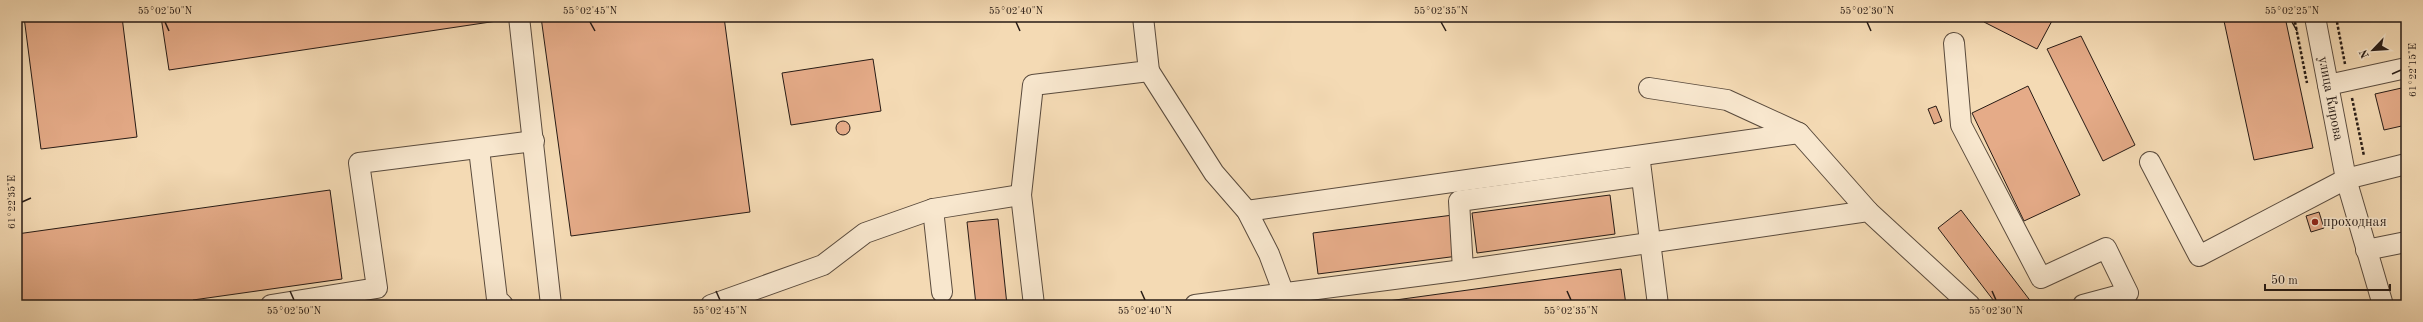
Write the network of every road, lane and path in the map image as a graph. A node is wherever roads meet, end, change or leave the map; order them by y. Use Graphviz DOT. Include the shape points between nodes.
graph roads {
  1 [pos="519,17"];
  2 [pos="1143,17"];
  3 [pos="2315,17"];
  4 [pos="1954,43"];
  5 [pos="2406,68"];
  6 [pos="1149,71"];
  7 [pos="2328,85"];
  8 [pos="1649,88"];
  9 [pos="1799,133"];
  10 [pos="534,141"];
  11 [pos="479,149"];
  12 [pos="1639,155"];
  13 [pos="2150,162"];
  14 [pos="2406,164"];
  15 [pos="1641,176"];
  16 [pos="2346,179"];
  17 [pos="1021,195"];
  18 [pos="933,209"];
  19 [pos="1247,211"];
  20 [pos="1868,211"];
  21 [pos="1650,242"];
  22 [pos="2406,242"];
  23 [pos="2366,250"];
  24 [pos="1464,270"];
  25 [pos="942,292"];
  26 [pos="1285,300"];
  27 [pos="271,305"];
  28 [pos="503,305"];
  29 [pos="551,305"];
  30 [pos="711,305"];
  31 [pos="1034,305"];
  32 [pos="1195,305"];
  33 [pos="1658,305"];
  34 [pos="1970,305"];
  35 [pos="2083,305"];
  36 [pos="2383,305"];
  1 -- 10 [label="street"];
  2 -- 6 [label="street"];
  3 -- 7 [label="street, улица Кирова"];
  4 -- 35 [label="street" via="1961,125 2041,278 2106,248 2128,293"];
  5 -- 7 [label="street"];
  6 -- 17 [label="street" via="1032,84"];
  6 -- 19 [label="street" via="1214,173"];
  7 -- 16 [label="street, улица Кирова"];
  8 -- 9 [label="street" via="1727,100"];
  9 -- 12 [label="street"];
  9 -- 20 [label="street"];
  10 -- 11 [label="street"];
  10 -- 29 [label="street"];
  11 -- 27 [label="street" via="359,163 377,288"];
  11 -- 28 [label="street" via="497,299"];
  12 -- 15 [label="street"];
  12 -- 19 [label="street"];
  13 -- 16 [label="street" via="2199,256"];
  14 -- 16 [label="street"];
  15 -- 21 [label="street"];
  15 -- 24 [label="street" via="1459,202"];
  16 -- 23 [label="street, улица Кирова"];
  17 -- 18 [label="street"];
  17 -- 31 [label="street"];
  18 -- 25 [label="street"];
  18 -- 30 [label="street" via="865,232 823,265"];
  19 -- 26 [label="street" via="1269,254"];
  20 -- 21 [label="street"];
  20 -- 34 [label="street"];
  21 -- 24 [label="street"];
  21 -- 33 [label="street"];
  22 -- 23 [label="street"];
  23 -- 36 [label="street, улица Кирова"];
  24 -- 26 [label="street"];
  26 -- 32 [label="street"];
}
